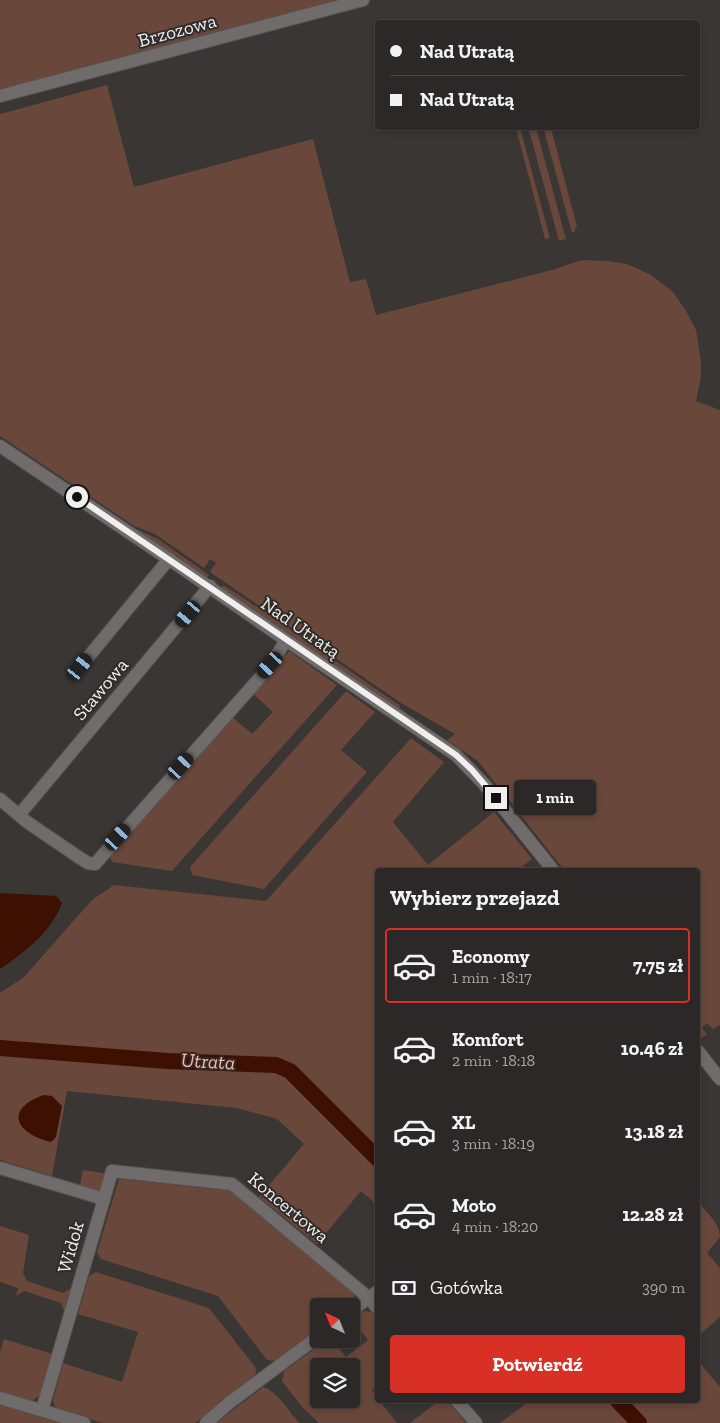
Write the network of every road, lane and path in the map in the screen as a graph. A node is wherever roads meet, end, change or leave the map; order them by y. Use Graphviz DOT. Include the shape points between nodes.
graph roads {
  1 [pos="363,0"];
  2 [pos="0,96"];
  3 [pos="0,446"];
  4 [pos="169,559"];
  5 [pos="210,586"];
  6 [pos="286,640"];
  7 [pos="80,667"];
  8 [pos="0,787"];
  9 [pos="0,795"];
  10 [pos="0,799"];
  11 [pos="19,815"];
  12 [pos="551,868"];
  13 [pos="700,1053"];
  14 [pos="720,1078"];
  15 [pos="0,1168"];
  16 [pos="104,1199"];
  17 [pos="373,1295"];
  18 [pos="360,1305"];
  19 [pos="310,1343"];
  20 [pos="0,1398"];
  21 [pos="459,1403"];
  22 [pos="42,1410"];
  23 [pos="84,1423"];
  24 [pos="206,1423"];
  25 [pos="476,1423"];
  1 -- 2 [label="street, Brzozowa"];
  3 -- 4 [label="street, Nad Utratą"];
  4 -- 5 [label="street, Nad Utratą"];
  4 -- 7 [label="street"];
  5 -- 6 [label="street, Nad Utratą"];
  5 -- 11 [label="street, Stawowa"];
  6 -- 11 [label="street" via="270,665 95,864 88,864"];
  6 -- 12 [label="street, Nad Utratą" via="456,755 484,784"];
  8 -- 9 [label="street"];
  10 -- 11 [label="street"];
  13 -- 14 [label="street"];
  15 -- 16 [label="street"];
  16 -- 17 [label="street, Koncertowa" via="112,1171 232,1184"];
  16 -- 22 [label="street, Widok"];
  17 -- 18 [label="street"];
  19 -- 24 [label="street"];
  20 -- 22 [label="street"];
  21 -- 25 [label="street"];
  22 -- 23 [label="street"];
}
